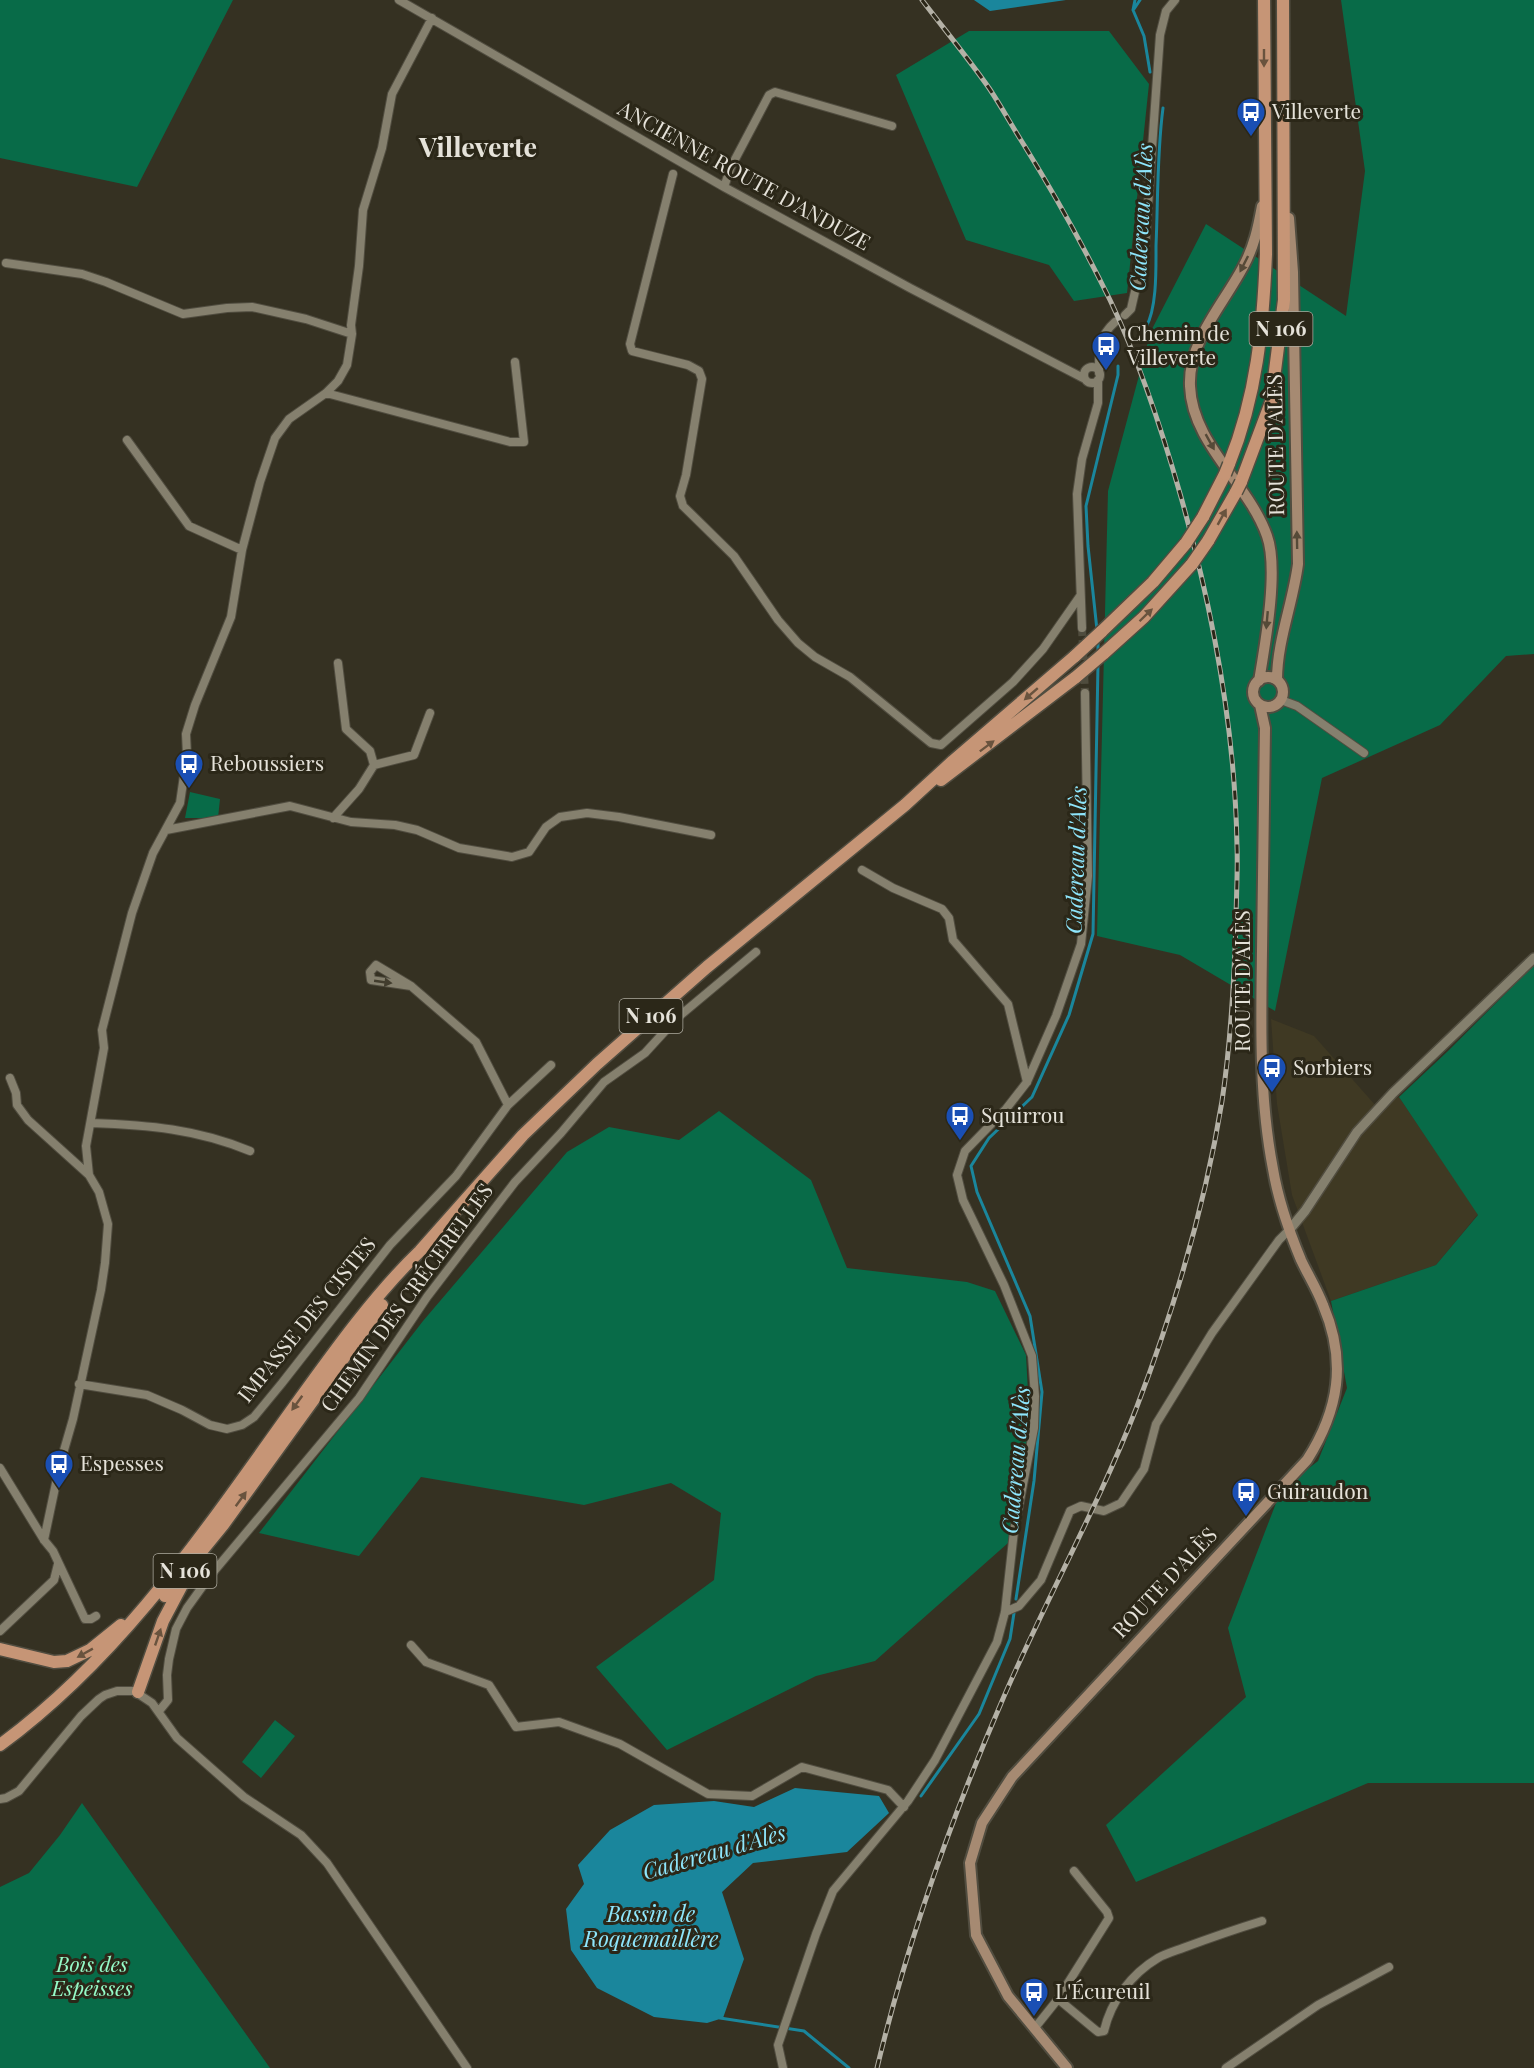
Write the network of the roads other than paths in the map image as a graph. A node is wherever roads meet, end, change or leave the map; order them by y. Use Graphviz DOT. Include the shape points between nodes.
graph roads {
  1 [pos="399,0"];
  2 [pos="1175,0"];
  3 [pos="1264,0"];
  4 [pos="1283,0"];
  5 [pos="432,18"];
  6 [pos="892,126"];
  7 [pos="1285,170"];
  8 [pos="673,174"];
  9 [pos="724,187"];
  10 [pos="1265,188"];
  11 [pos="6,263"];
  12 [pos="1125,315"];
  13 [pos="1115,322"];
  14 [pos="352,334"];
  15 [pos="515,362"];
  16 [pos="1089,375"];
  17 [pos="326,393"];
  18 [pos="128,440"];
  19 [pos="242,550"];
  20 [pos="1080,596"];
  21 [pos="1082,628"];
  22 [pos="338,663"];
  23 [pos="1276,680"];
  24 [pos="1259,681"];
  25 [pos="1085,693"];
  26 [pos="1277,703"];
  27 [pos="1260,705"];
  28 [pos="430,713"];
  29 [pos="1265,728"];
  30 [pos="1364,753"];
  31 [pos="374,765"];
  32 [pos="905,805"];
  33 [pos="333,818"];
  34 [pos="165,830"];
  35 [pos="711,836"];
  36 [pos="862,870"];
  37 [pos="756,952"];
  38 [pos="1534,958"];
  39 [pos="411,986"];
  40 [pos="551,1065"];
  41 [pos="10,1078"];
  42 [pos="1027,1082"];
  43 [pos="508,1105"];
  44 [pos="91,1123"];
  45 [pos="250,1151"];
  46 [pos="88,1175"];
  47 [pos="1290,1229"];
  48 [pos="420,1251"];
  49 [pos="79,1384"];
  50 [pos="0,1468"];
  51 [pos="223,1525"];
  52 [pos="44,1540"];
  53 [pos="58,1564"];
  54 [pos="161,1587"];
  55 [pos="1005,1612"];
  56 [pos="96,1616"];
  57 [pos="0,1631"];
  58 [pos="411,1645"];
  59 [pos="0,1649"];
  60 [pos="138,1692"];
  61 [pos="159,1711"];
  62 [pos="0,1745"];
  63 [pos="0,1754"];
  64 [pos="0,1799"];
  65 [pos="904,1807"];
  66 [pos="1074,1871"];
  67 [pos="1262,1921"];
  68 [pos="1389,1966"];
  69 [pos="1058,1999"];
  70 [pos="1034,2029"];
  71 [pos="467,2068"];
  72 [pos="783,2068"];
  73 [pos="1066,2068"];
  74 [pos="1226,2068"];
  1 -- 5 [label="street, ANCIENNE ROUTE D'ANDUZE"];
  2 -- 12 [label="street" via="1166,11 1161,35 1145,248 1131,309"];
  3 -- 10 [label="main road, N 106, one-way"];
  4 -- 7 [label="main road, N 106"];
  5 -- 9 [label="street, ANCIENNE ROUTE D'ANDUZE"];
  5 -- 14 [label="street" via="392,94 382,148 363,210"];
  6 -- 9 [label="street" via="775,92 769,95"];
  23 -- 7 [label="main road, ROUTE D'ALÈS, one-way" via="1298,564 1293,272"];
  32 -- 7 [label="main road, N 106, one-way, bridge" via="960,767 1103,654 1151,610 1208,542 1239,487 1265,423 1276,375 1284,300"];
  8 -- 20 [label="street" via="630,344 632,351 688,364 699,371 702,379 680,496 683,506 734,556 798,643 850,677 931,743 941,745 1014,682"];
  9 -- 16 [label="street, ANCIENNE ROUTE D'ANDUZE" via="921,293"];
  10 -- 24 [label="main road, ROUTE D'ALÈS, one-way" via="1252,248 1198,345 1190,386 1198,420 1260,521 1270,547 1272,572"];
  10 -- 32 [label="main road, N 106, one-way, bridge" via="1266,254 1259,355 1249,407 1227,469 1203,517 1153,582"];
  11 -- 14 [label="street" via="82,274 183,314 252,308"];
  13 -- 16 [label="street" via="1104,333"];
  14 -- 17 [label="street" via="347,365"];
  15 -- 17 [label="street" via="524,442 510,442"];
  16 -- 20 [label="street" via="1097,390 1098,403 1077,494"];
  17 -- 19 [label="street" via="289,419 274,438"];
  18 -- 19 [label="street" via="189,526"];
  19 -- 34 [label="street" via="231,617 186,734 180,803"];
  20 -- 21 [label="street"];
  22 -- 31 [label="street" via="346,729 370,751"];
  23 -- 24 [label="main road"];
  23 -- 26 [label="main road" via="1282,687"];
  24 -- 27 [label="main road" via="1254,698"];
  25 -- 42 [label="street" via="1088,876 1082,944"];
  26 -- 27 [label="main road" via="1269,707"];
  26 -- 29 [label="main road, ROUTE D'ALÈS"];
  26 -- 30 [label="street" via="1296,706"];
  27 -- 29 [label="main road, ROUTE D'ALÈS"];
  28 -- 31 [label="street" via="414,755"];
  29 -- 47 [label="main road, ROUTE D'ALÈS" via="1263,1103 1273,1170"];
  31 -- 33 [label="street"];
  32 -- 48 [label="main road, N 106" via="715,960 589,1071 492,1167"];
  33 -- 34 [label="street" via="290,806"];
  33 -- 35 [label="street" via="395,825 459,848 512,857 529,852 546,827 560,817 587,813"];
  34 -- 44 [label="street" via="132,914 102,1030 104,1048"];
  36 -- 42 [label="street" via="942,909 949,918 953,940 1008,1004"];
  37 -- 61 [label="street, CHEMIN DES CRÉCERELLES" via="677,1018 645,1053 604,1082 515,1182 427,1297 359,1398 187,1608 168,1659 168,1700"];
  38 -- 47 [label="street" via="1357,1132"];
  39 -- 39 [label="street, one-way" via="376,965 370,972 371,980"];
  39 -- 43 [label="street" via="476,1042"];
  40 -- 43 [label="street, IMPASSE DES CISTES"];
  41 -- 46 [label="street" via="17,1105 28,1120"];
  42 -- 55 [label="street" via="970,1144 957,1175 963,1200 1004,1285 1032,1356 1034,1428 1014,1531"];
  43 -- 49 [label="street, IMPASSE DES CISTES" via="456,1176 390,1245 268,1400 242,1425 227,1429 210,1425 147,1395"];
  44 -- 45 [label="street" via="173,1129"];
  44 -- 46 [label="street" via="86,1146"];
  46 -- 49 [label="street" via="99,1192 108,1224 101,1290"];
  47 -- 55 [label="street" via="1212,1333 1156,1424 1144,1469 1121,1503 1104,1511 1081,1506 1070,1511 1041,1580 1019,1606"];
  47 -- 70 [label="main road, ROUTE D'ALÈS" via="1334,1337 1335,1400 1321,1437 1307,1460 1012,1776 982,1823 970,1863 976,1935 1008,1996"];
  51 -- 48 [label="main road, N 106, one-way"];
  48 -- 54 [label="main road, N 106, one-way" via="331,1356"];
  49 -- 52 [label="street"];
  50 -- 52 [label="street"];
  60 -- 51 [label="main road, one-way" via="176,1594"];
  51 -- 63 [label="main road, N 106" via="113,1655"];
  52 -- 53 [label="street"];
  53 -- 56 [label="street" via="85,1619"];
  53 -- 57 [label="street" via="54,1580"];
  54 -- 59 [label="main road, one-way" via="100,1643 72,1659 54,1662"];
  54 -- 62 [label="main road, N 106" via="80,1679"];
  55 -- 65 [label="street" via="992,1651 935,1760"];
  58 -- 65 [label="street" via="426,1662 489,1684 516,1727 559,1722 620,1743 708,1794 752,1796 802,1767 888,1790"];
  60 -- 61 [label="street"];
  60 -- 64 [label="street" via="117,1691 99,1699 19,1791"];
  61 -- 71 [label="street" via="177,1738 244,1797 301,1835 327,1863"];
  65 -- 72 [label="street" via="833,1891 778,2044"];
  66 -- 69 [label="street" via="1109,1918"];
  67 -- 69 [label="street" via="1158,1958 1115,1999 1104,2031 1090,2027"];
  68 -- 74 [label="street" via="1318,2006"];
  69 -- 70 [label="street"];
  70 -- 73 [label="main road, ROUTE D'ALÈS"];
}
